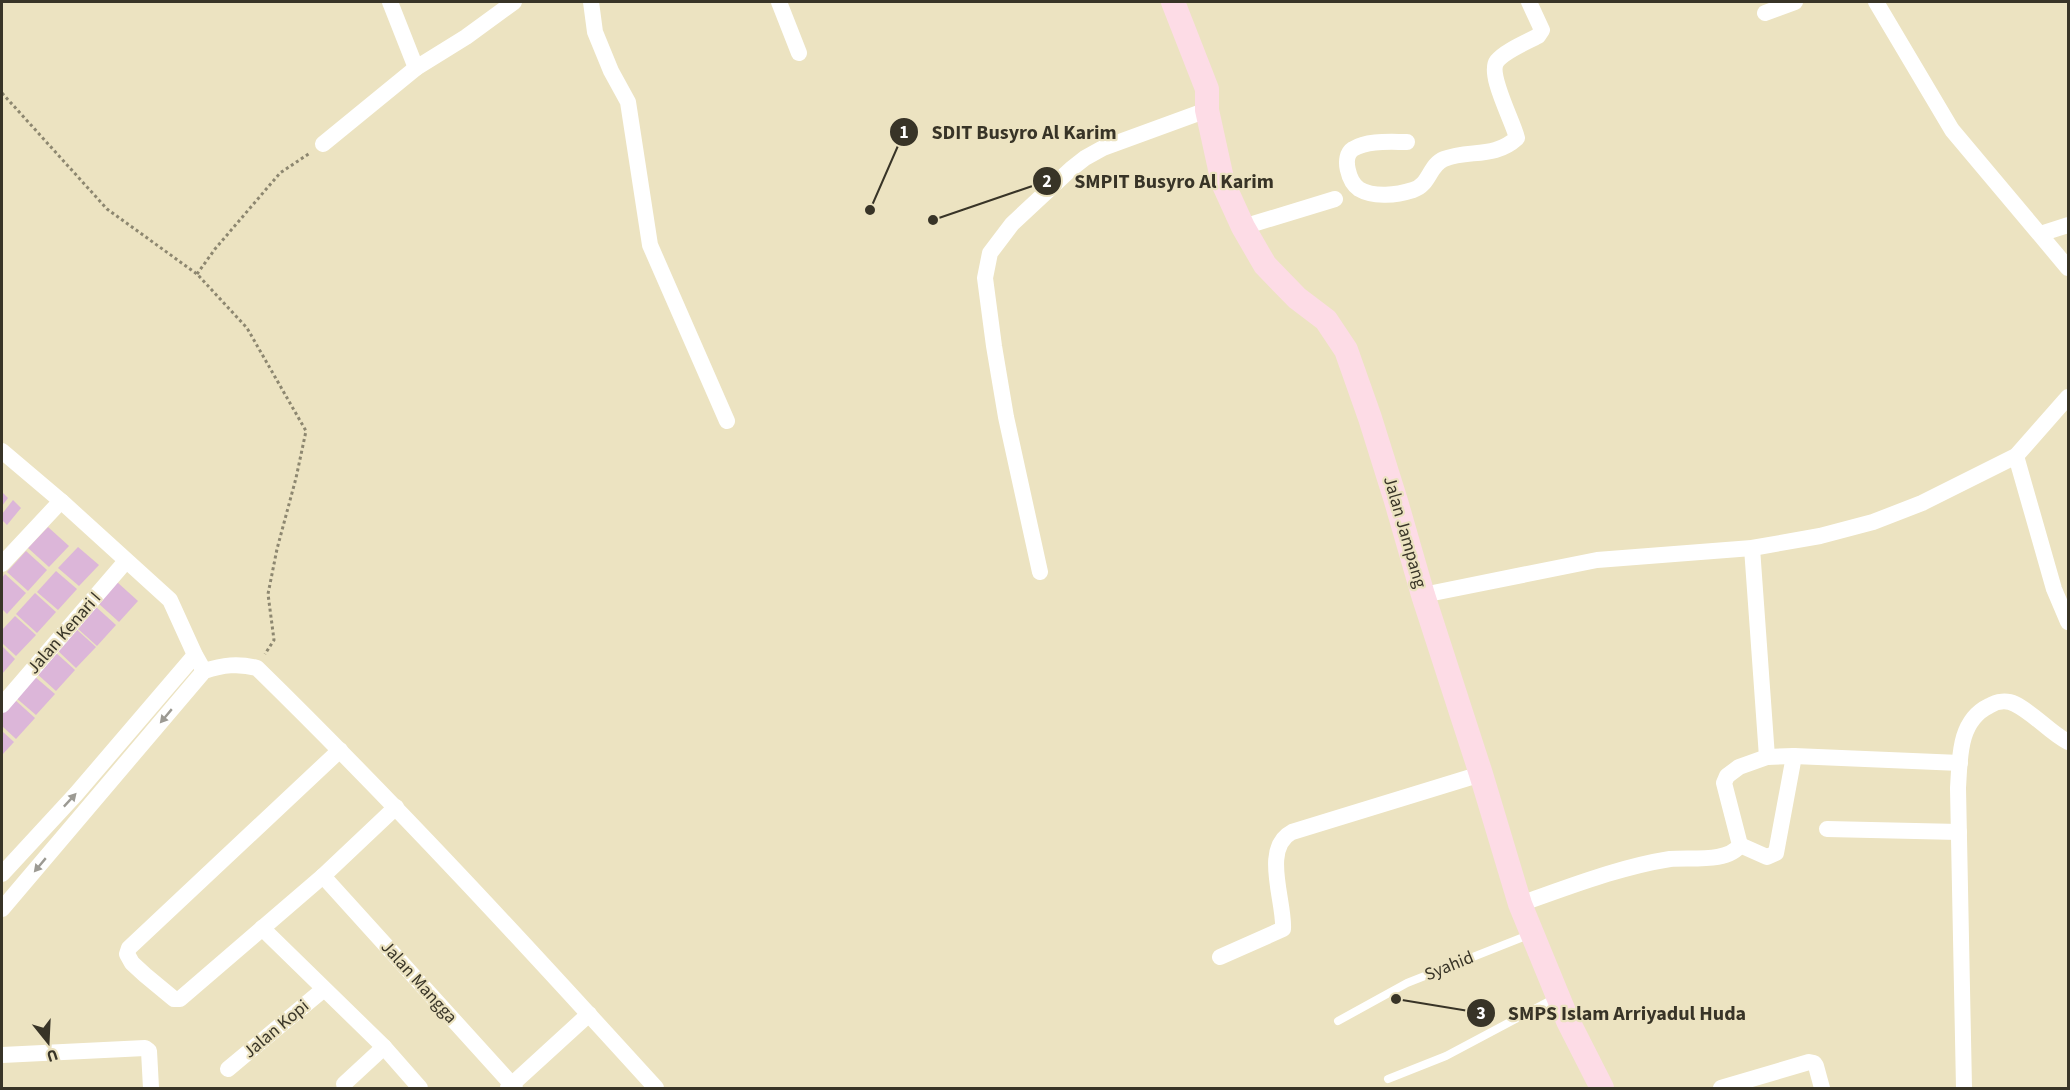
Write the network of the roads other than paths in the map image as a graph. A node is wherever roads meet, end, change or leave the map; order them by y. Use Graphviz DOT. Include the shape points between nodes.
graph roads {
  1 [pos="390,2"];
  2 [pos="514,2"];
  3 [pos="591,2"];
  4 [pos="778,2"];
  5 [pos="1173,2"];
  6 [pos="1529,2"];
  7 [pos="1795,2"];
  8 [pos="1876,2"];
  9 [pos="1765,13"];
  10 [pos="799,53"];
  11 [pos="416,68"];
  12 [pos="1207,110"];
  13 [pos="1407,142"];
  14 [pos="323,144"];
  15 [pos="1335,200"];
  16 [pos="2068,225"];
  17 [pos="1243,227"];
  18 [pos="2040,234"];
  19 [pos="2068,268"];
  20 [pos="2068,397"];
  21 [pos="727,421"];
  22 [pos="2,451"];
  23 [pos="2016,456"];
  24 [pos="61,501"];
  25 [pos="1752,548"];
  26 [pos="126,561"];
  27 [pos="2,564"];
  28 [pos="1040,572"];
  29 [pos="1423,595"];
  30 [pos="2068,622"];
  31 [pos="195,655"];
  32 [pos="204,671"];
  33 [pos="2,705"];
  34 [pos="2068,742"];
  35 [pos="340,750"];
  36 [pos="1794,756"];
  37 [pos="1767,757"];
  38 [pos="1960,763"];
  39 [pos="1481,774"];
  40 [pos="396,807"];
  41 [pos="1827,830"];
  42 [pos="1959,832"];
  43 [pos="1740,845"];
  44 [pos="2,874"];
  45 [pos="323,876"];
  46 [pos="1520,904"];
  47 [pos="2,909"];
  48 [pos="262,928"];
  49 [pos="1532,934"];
  50 [pos="1220,957"];
  51 [pos="324,989"];
  52 [pos="1558,997"];
  53 [pos="589,1014"];
  54 [pos="1338,1021"];
  55 [pos="384,1047"];
  56 [pos="2,1056"];
  57 [pos="228,1069"];
  58 [pos="1388,1079"];
  59 [pos="344,1084"];
  60 [pos="512,1087"];
  61 [pos="151,1089"];
  62 [pos="420,1089"];
  63 [pos="656,1089"];
  64 [pos="1602,1089"];
  65 [pos="1721,1089"];
  66 [pos="1822,1089"];
  67 [pos="1964,1089"];
  1 -- 11 [label="street"];
  2 -- 11 [label="street"];
  3 -- 21 [label="street" via="594,32 628,102 650,245"];
  4 -- 10 [label="street"];
  5 -- 12 [label="street, Jalan Jampang" via="1207,89"];
  6 -- 13 [label="street" via="1542,30 1495,64 1495,75 1517,138 1484,154 1443,159 1417,189 1374,194 1352,180 1346,158 1351,150 1374,143"];
  7 -- 9 [label="street"];
  8 -- 18 [label="street" via="1952,130"];
  11 -- 14 [label="street"];
  12 -- 17 [label="street, Jalan Jampang" via="1223,183"];
  12 -- 28 [label="street" via="1085,158 1012,224 990,253 985,278 994,346"];
  15 -- 17 [label="street"];
  16 -- 18 [label="street"];
  17 -- 29 [label="street, Jalan Jampang" via="1265,265 1297,298 1326,320 1346,350"];
  18 -- 19 [label="street"];
  20 -- 23 [label="street"];
  22 -- 24 [label="street"];
  23 -- 25 [label="street" via="1922,503 1873,522"];
  23 -- 30 [label="street" via="2054,589"];
  24 -- 26 [label="street"];
  24 -- 27 [label="street"];
  25 -- 29 [label="street" via="1597,560"];
  25 -- 37 [label="street"];
  26 -- 31 [label="street" via="170,600"];
  26 -- 33 [label="street, Jalan Kenari I"];
  29 -- 39 [label="street, Jalan Jampang"];
  31 -- 32 [label="street"];
  44 -- 31 [label="street, one-way"];
  32 -- 35 [label="street" via="243,664 257,668"];
  32 -- 47 [label="street, one-way"];
  34 -- 38 [label="street" via="2025,710 2001,701 1973,716"];
  35 -- 40 [label="street"];
  35 -- 48 [label="street" via="129,948 128,957 178,999"];
  36 -- 37 [label="street"];
  36 -- 38 [label="street"];
  36 -- 43 [label="street" via="1776,852 1767,857"];
  37 -- 43 [label="street" via="1739,767 1724,783"];
  38 -- 42 [label="street"];
  39 -- 46 [label="street, Jalan Jampang"];
  39 -- 50 [label="street" via="1285,836 1276,867 1283,928"];
  40 -- 45 [label="street"];
  40 -- 53 [label="street"];
  41 -- 42 [label="street"];
  42 -- 67 [label="street"];
  43 -- 46 [label="street" via="1725,856 1671,859 1626,868"];
  45 -- 48 [label="street"];
  45 -- 60 [label="street, Jalan Mangga"];
  46 -- 49 [label="street, Jalan Jampang"];
  48 -- 51 [label="street"];
  49 -- 52 [label="street, Jalan Jampang"];
  49 -- 54 [label="lane, Syahid" via="1407,983"];
  51 -- 55 [label="street"];
  51 -- 57 [label="street, Jalan Kopi"];
  52 -- 58 [label="lane" via="1446,1056"];
  52 -- 64 [label="street, Jalan Jampang"];
  53 -- 60 [label="street"];
  53 -- 63 [label="street"];
  55 -- 59 [label="street"];
  55 -- 62 [label="street"];
  56 -- 61 [label="street" via="145,1048"];
  65 -- 66 [label="street" via="1809,1062 1816,1066"];
}
